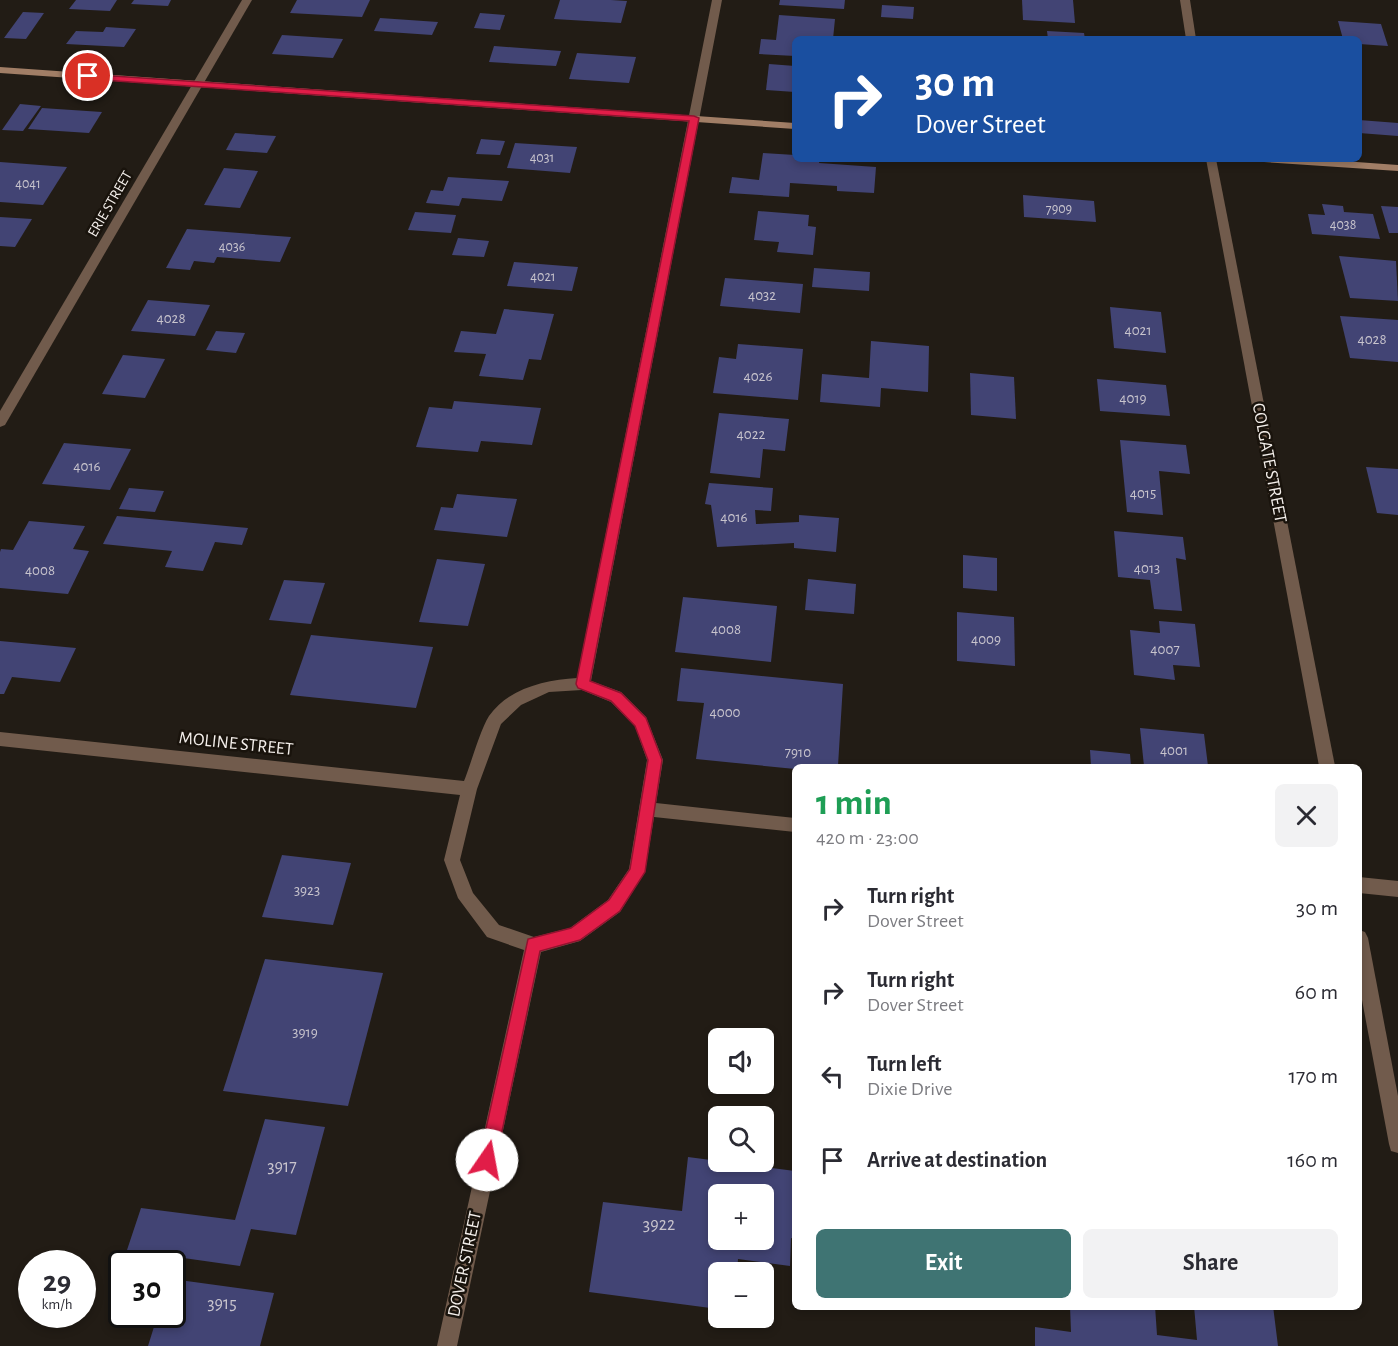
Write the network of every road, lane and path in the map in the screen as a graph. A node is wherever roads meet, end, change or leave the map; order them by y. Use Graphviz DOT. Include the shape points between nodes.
graph roads {
  1 [pos="246,0"];
  2 [pos="717,0"];
  3 [pos="1185,0"];
  4 [pos="1191,36"];
  5 [pos="0,70"];
  6 [pos="197,84"];
  7 [pos="694,118"];
  8 [pos="792,126"];
  9 [pos="1212,162"];
  10 [pos="1309,162"];
  11 [pos="1398,168"];
  12 [pos="0,422"];
  13 [pos="583,684"];
  14 [pos="0,739"];
  15 [pos="1326,764"];
  16 [pos="469,789"];
  17 [pos="647,809"];
  18 [pos="792,825"];
  19 [pos="1362,885"];
  20 [pos="1398,889"];
  21 [pos="534,945"];
  22 [pos="1362,954"];
  23 [pos="1398,1144"];
  24 [pos="447,1346"];
  1 -- 6 [label="street, ERIE STREET"];
  2 -- 7 [label="street"];
  3 -- 4 [label="street"];
  5 -- 6 [label="street"];
  6 -- 7 [label="street"];
  6 -- 12 [label="street, ERIE STREET"];
  7 -- 8 [label="street"];
  7 -- 13 [label="street"];
  9 -- 15 [label="street, COLGATE STREET"];
  10 -- 11 [label="street"];
  13 -- 16 [label="street" via="548,686 509,706 495,720"];
  13 -- 17 [label="street" via="616,697 641,722 655,760"];
  14 -- 16 [label="street, MOLINE STREET"];
  16 -- 21 [label="street" via="452,860 466,898 493,931"];
  17 -- 18 [label="street"];
  17 -- 21 [label="street" via="638,872 614,906 574,935"];
  19 -- 20 [label="street"];
  21 -- 24 [label="street, DOVER STREET"];
  22 -- 23 [label="street"];
}
